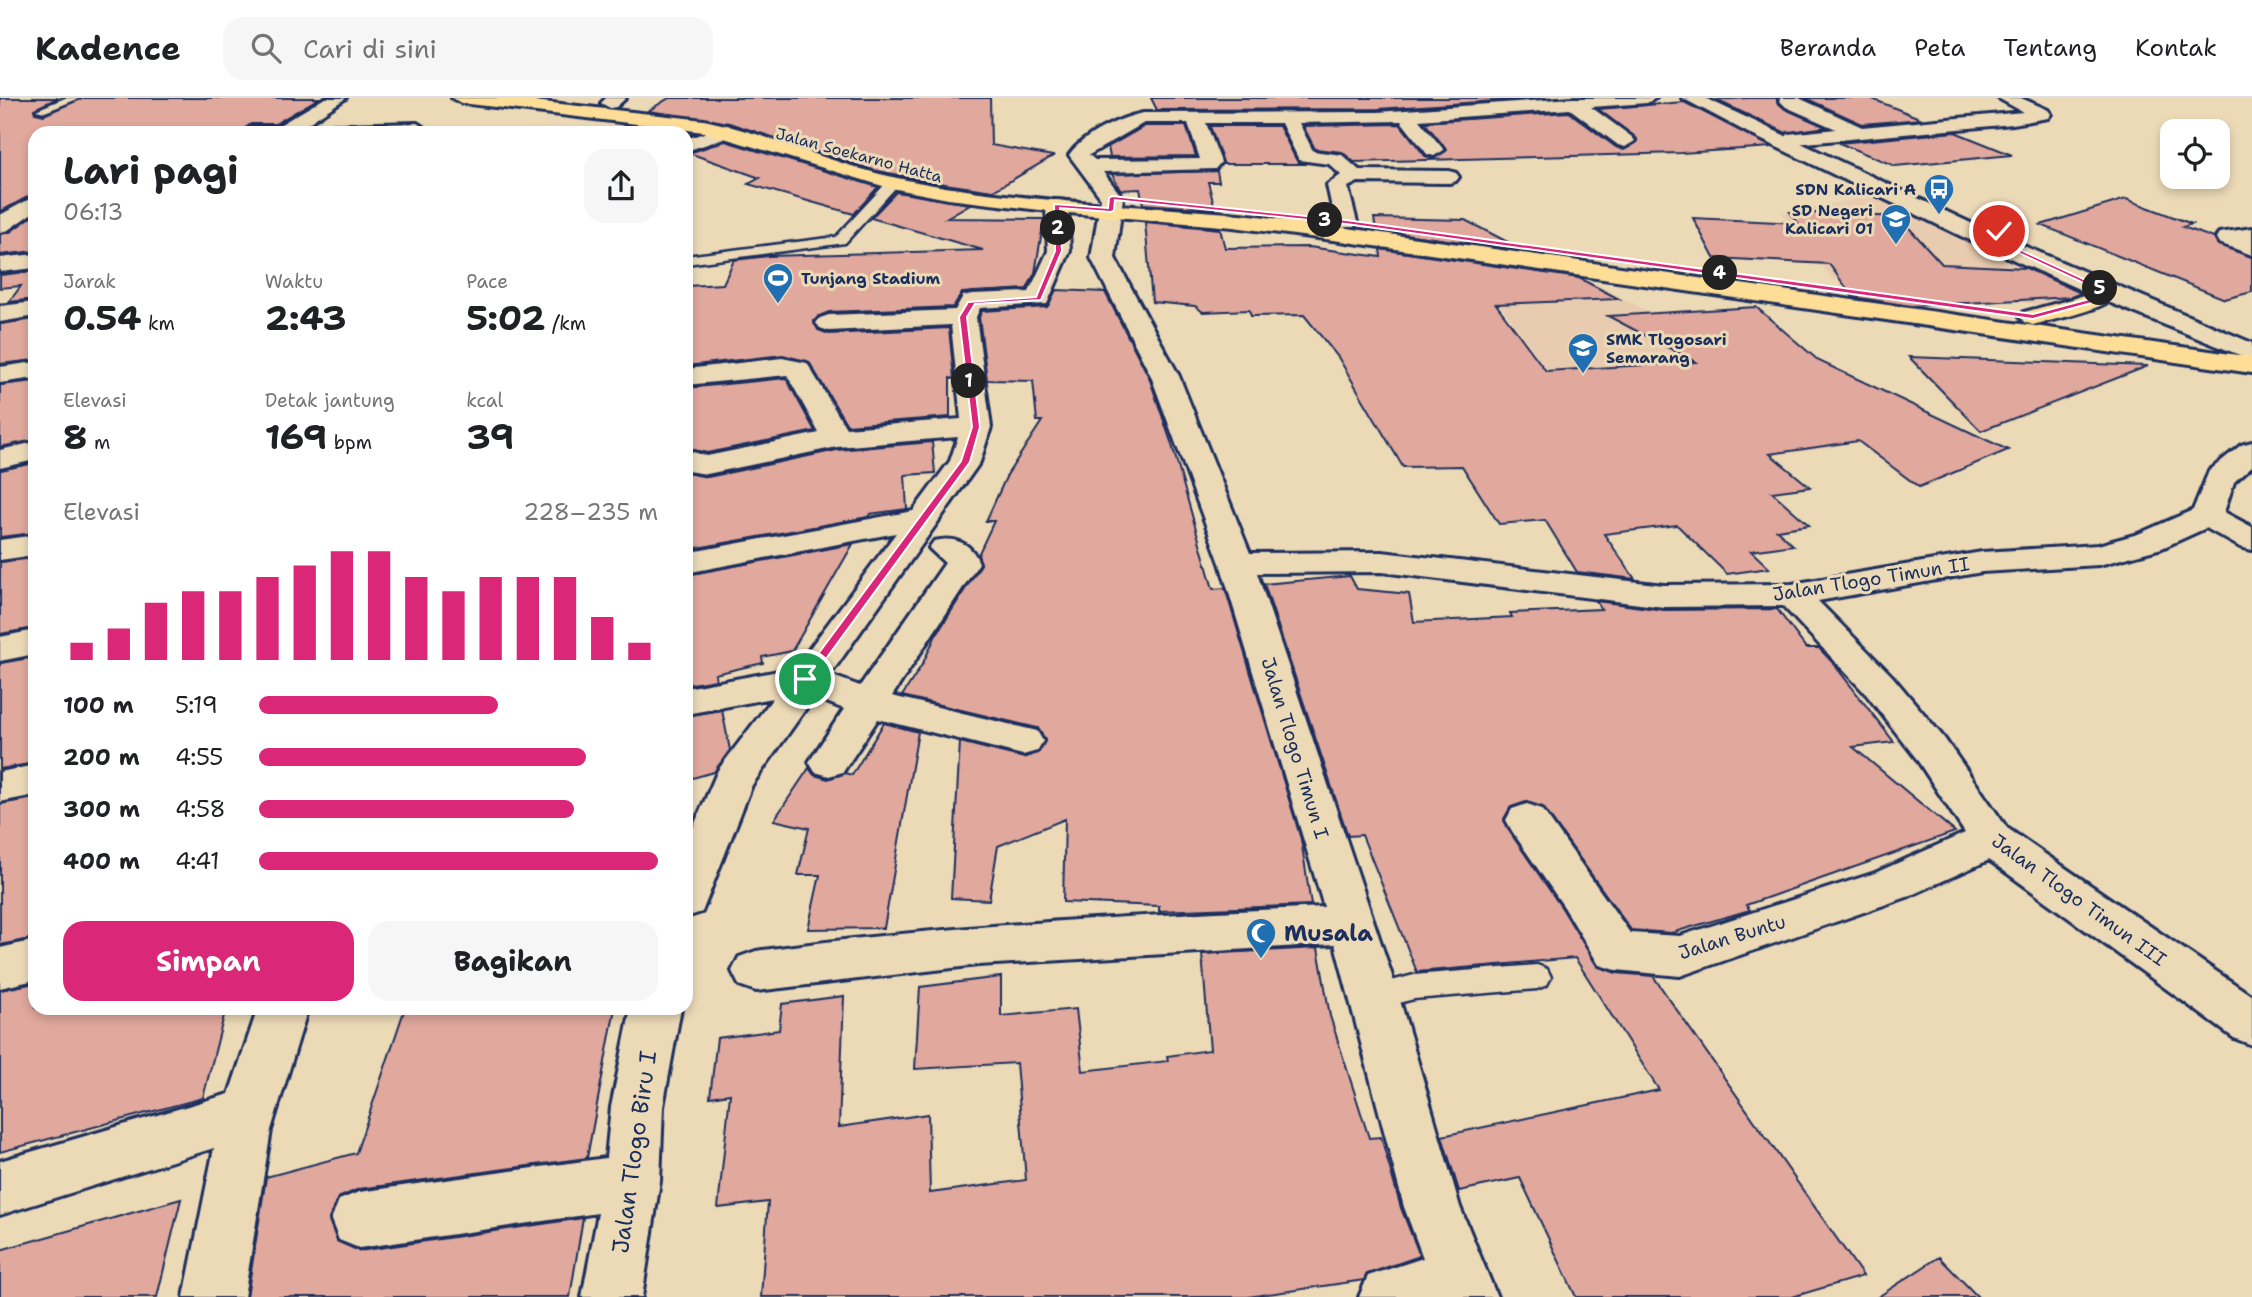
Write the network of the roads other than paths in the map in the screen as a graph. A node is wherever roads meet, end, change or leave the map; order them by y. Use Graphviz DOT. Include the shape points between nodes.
graph roads {
  1 [pos="75,98"];
  2 [pos="337,98"];
  3 [pos="461,98"];
  4 [pos="562,98"];
  5 [pos="1264,98"];
  6 [pos="1357,98"];
  7 [pos="1647,98"];
  8 [pos="1691,98"];
  9 [pos="1715,98"];
  10 [pos="1790,98"];
  11 [pos="2007,98"];
  12 [pos="613,101"];
  13 [pos="1470,104"];
  14 [pos="1575,104"];
  15 [pos="41,110"];
  16 [pos="1407,116"];
  17 [pos="1195,117"];
  18 [pos="1378,117"];
  19 [pos="1281,118"];
  20 [pos="291,126"];
  21 [pos="728,131"];
  22 [pos="1860,132"];
  23 [pos="1795,138"];
  24 [pos="1625,141"];
  25 [pos="693,143"];
  26 [pos="1434,150"];
  27 [pos="1087,164"];
  28 [pos="1354,176"];
  29 [pos="1449,177"];
  30 [pos="893,183"];
  31 [pos="28,192"];
  32 [pos="12,194"];
  33 [pos="1112,204"];
  34 [pos="1057,206"];
  35 [pos="28,208"];
  36 [pos="28,220"];
  37 [pos="1346,222"];
  38 [pos="3,223"];
  39 [pos="1990,232"];
  40 [pos="2252,235"];
  41 [pos="2252,248"];
  42 [pos="693,259"];
  43 [pos="28,262"];
  44 [pos="0,265"];
  45 [pos="2108,292"];
  46 [pos="970,298"];
  47 [pos="28,310"];
  48 [pos="0,314"];
  49 [pos="2033,317"];
  50 [pos="829,323"];
  51 [pos="2250,347"];
  52 [pos="28,371"];
  53 [pos="0,375"];
  54 [pos="693,376"];
  55 [pos="976,427"];
  56 [pos="837,438"];
  57 [pos="2252,451"];
  58 [pos="28,453"];
  59 [pos="0,459"];
  60 [pos="693,462"];
  61 [pos="2207,516"];
  62 [pos="926,518"];
  63 [pos="2252,540"];
  64 [pos="28,546"];
  65 [pos="946,548"];
  66 [pos="0,551"];
  67 [pos="693,562"];
  68 [pos="1237,563"];
  69 [pos="1792,595"];
  70 [pos="28,643"];
  71 [pos="0,649"];
  72 [pos="805,679"];
  73 [pos="693,700"];
  74 [pos="869,704"];
  75 [pos="1023,741"];
  76 [pos="829,762"];
  77 [pos="28,781"];
  78 [pos="0,787"];
  79 [pos="1527,820"];
  80 [pos="1992,840"];
  81 [pos="693,881"];
  82 [pos="1350,925"];
  83 [pos="28,962"];
  84 [pos="0,968"];
  85 [pos="755,971"];
  86 [pos="1538,977"];
  87 [pos="1375,997"];
  88 [pos="281,1015"];
  89 [pos="655,1015"];
  90 [pos="2252,1023"];
  91 [pos="249,1113"];
  92 [pos="632,1181"];
  93 [pos="0,1188"];
  94 [pos="359,1220"];
  95 [pos="1463,1286"];
  96 [pos="214,1297"];
  97 [pos="612,1297"];
  98 [pos="1389,1297"];
  1 -- 15 [label="lane"];
  2 -- 20 [label="street"];
  3 -- 21 [label="main road"];
  4 -- 12 [label="main road, Jalan Soekarno Hatta"];
  5 -- 19 [label="street"];
  6 -- 18 [label="street"];
  7 -- 14 [label="street"];
  8 -- 39 [label="street"];
  9 -- 23 [label="street"];
  10 -- 22 [label="street"];
  11 -- 22 [label="street" via="2042,114"];
  12 -- 33 [label="main road, Jalan Soekarno Hatta" via="738,122 935,178"];
  13 -- 14 [label="street"];
  13 -- 16 [label="street"];
  14 -- 24 [label="street"];
  16 -- 18 [label="street"];
  16 -- 26 [label="street"];
  17 -- 19 [label="street"];
  17 -- 27 [label="street" via="1143,118 1083,149 1079,155"];
  17 -- 27 [label="street" via="1209,165"];
  18 -- 19 [label="street"];
  19 -- 28 [label="street" via="1306,156 1335,159"];
  21 -- 25 [label="street"];
  21 -- 30 [label="main road"];
  22 -- 23 [label="street"];
  23 -- 39 [label="street"];
  27 -- 33 [label="street"];
  28 -- 29 [label="street"];
  28 -- 37 [label="street" via="1337,185"];
  30 -- 34 [label="main road"];
  30 -- 42 [label="lane" via="840,240"];
  31 -- 32 [label="street"];
  33 -- 34 [label="main road"];
  33 -- 37 [label="main road, Jalan Soekarno Hatta"];
  33 -- 51 [label="main road"];
  33 -- 68 [label="street, Jalan Tlogo Timun I" via="1104,258 1165,376"];
  34 -- 46 [label="street" via="1059,251 1038,299"];
  35 -- 38 [label="street"];
  36 -- 38 [label="street"];
  37 -- 49 [label="main road, Jalan Soekarno Hatta"];
  39 -- 45 [label="street"];
  39 -- 51 [label="street" via="2208,321"];
  40 -- 41 [label="street" via="2227,238"];
  43 -- 44 [label="street"];
  45 -- 49 [label="main road" via="2096,300"];
  45 -- 51 [label="street"];
  46 -- 50 [label="street"];
  46 -- 55 [label="street"];
  47 -- 48 [label="street"];
  49 -- 51 [label="main road, Jalan Soekarno Hatta"];
  52 -- 53 [label="street"];
  54 -- 56 [label="street" via="782,366 797,369"];
  55 -- 56 [label="street"];
  55 -- 62 [label="street" via="965,462"];
  56 -- 60 [label="street" via="707,465"];
  57 -- 61 [label="street" via="2220,478"];
  58 -- 59 [label="street"];
  61 -- 63 [label="street"];
  61 -- 69 [label="street, Jalan Tlogo Timun II" via="2150,541 2099,555 1982,562"];
  62 -- 67 [label="street"];
  62 -- 72 [label="street"];
  64 -- 66 [label="street"];
  65 -- 74 [label="street" via="959,554 962,563"];
  68 -- 69 [label="street, Jalan Tlogo Timun II" via="1382,562 1664,596"];
  68 -- 82 [label="street, Jalan Tlogo Timun I"];
  69 -- 80 [label="street, Jalan Tlogo Timun III" via="1879,685 1930,748"];
  70 -- 71 [label="street"];
  72 -- 73 [label="street"];
  72 -- 74 [label="street"];
  72 -- 81 [label="street" via="733,781"];
  74 -- 75 [label="street"];
  74 -- 76 [label="street"];
  77 -- 78 [label="street"];
  79 -- 80 [label="street, Jalan Buntu" via="1616,951 1680,956 1891,885"];
  80 -- 90 [label="street, Jalan Tlogo Timun III"];
  82 -- 85 [label="street" via="1037,939"];
  82 -- 87 [label="street, Jalan Tlogo Timun I"];
  83 -- 84 [label="street"];
  86 -- 87 [label="lane" via="1414,987"];
  87 -- 95 [label="street, Jalan Tlogo Timun I" via="1432,1207"];
  88 -- 91 [label="street"];
  89 -- 92 [label="street, Jalan Tlogo Biru I" via="637,1107"];
  91 -- 93 [label="street"];
  91 -- 96 [label="street"];
  92 -- 94 [label="street"];
  92 -- 97 [label="street, Jalan Tlogo Biru I"];
  95 -- 98 [label="street"];
}
